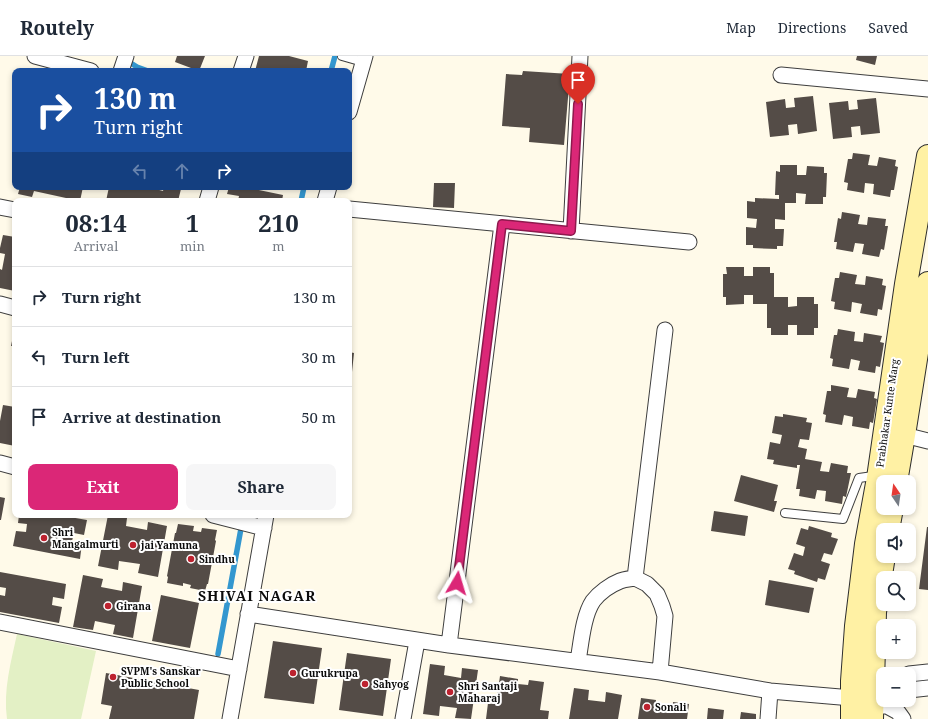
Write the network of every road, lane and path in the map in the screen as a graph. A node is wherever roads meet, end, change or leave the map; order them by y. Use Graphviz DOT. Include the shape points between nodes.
graph roads {
  1 [pos="35,56"];
  2 [pos="126,56"];
  3 [pos="246,56"];
  4 [pos="342,56"];
  5 [pos="580,56"];
  6 [pos="364,59"];
  7 [pos="80,68"];
  8 [pos="122,68"];
  9 [pos="242,68"];
  10 [pos="781,75"];
  11 [pos="928,89"];
  12 [pos="352,101"];
  13 [pos="928,156"];
  14 [pos="925,193"];
  15 [pos="0,207"];
  16 [pos="12,209"];
  17 [pos="352,209"];
  18 [pos="502,224"];
  19 [pos="571,231"];
  20 [pos="689,242"];
  21 [pos="928,283"];
  22 [pos="0,304"];
  23 [pos="12,307"];
  24 [pos="902,310"];
  25 [pos="926,314"];
  26 [pos="665,330"];
  27 [pos="894,434"];
  28 [pos="928,441"];
  29 [pos="0,463"];
  30 [pos="12,466"];
  31 [pos="888,475"];
  32 [pos="876,477"];
  33 [pos="785,513"];
  34 [pos="876,515"];
  35 [pos="239,518"];
  36 [pos="265,521"];
  37 [pos="883,563"];
  38 [pos="635,578"];
  39 [pos="248,614"];
  40 [pos="0,622"];
  41 [pos="417,641"];
  42 [pos="449,645"];
  43 [pos="578,661"];
  44 [pos="879,667"];
  45 [pos="239,669"];
  46 [pos="660,672"];
  47 [pos="928,672"];
  48 [pos="916,673"];
  49 [pos="928,688"];
  50 [pos="916,689"];
  51 [pos="770,691"];
  52 [pos="876,691"];
  53 [pos="862,711"];
  54 [pos="230,719"];
  55 [pos="403,719"];
  56 [pos="768,719"];
  57 [pos="903,719"];
  1 -- 7 [label="street"];
  2 -- 8 [label="street"];
  3 -- 9 [label="street"];
  4 -- 6 [label="lane"];
  5 -- 19 [label="street"];
  6 -- 12 [label="street"];
  10 -- 11 [label="street"];
  13 -- 14 [label="street, Prabhakar Kunte Marg"];
  14 -- 24 [label="street, Prabhakar Kunte Marg"];
  15 -- 16 [label="street"];
  17 -- 18 [label="street"];
  18 -- 19 [label="street"];
  18 -- 42 [label="street"];
  19 -- 20 [label="street"];
  21 -- 25 [label="street, Prabhakar Kunte Marg"];
  22 -- 23 [label="street"];
  24 -- 25 [label="street"];
  24 -- 27 [label="street, Prabhakar Kunte Marg"];
  25 -- 27 [label="street, Prabhakar Kunte Marg"];
  26 -- 38 [label="street"];
  27 -- 28 [label="street"];
  27 -- 31 [label="street, Prabhakar Kunte Marg"];
  29 -- 30 [label="street"];
  32 -- 33 [label="lane" via="859,478 843,519"];
  34 -- 53 [label="street, Prabhakar Kunte Marg" via="865,552 856,626 852,681"];
  35 -- 36 [label="street"];
  36 -- 39 [label="street"];
  37 -- 44 [label="street" via="875,612"];
  38 -- 43 [label="street" via="611,586 593,602 586,617"];
  38 -- 46 [label="street" via="647,584 657,594 665,616"];
  39 -- 41 [label="street"];
  39 -- 45 [label="street"];
  40 -- 45 [label="street"];
  41 -- 42 [label="street"];
  41 -- 55 [label="street"];
  42 -- 43 [label="street"];
  43 -- 46 [label="street"];
  45 -- 54 [label="street"];
  46 -- 51 [label="street"];
  47 -- 48 [label="street"];
  49 -- 50 [label="street"];
  51 -- 53 [label="street"];
  51 -- 56 [label="street"];
  52 -- 53 [label="street"];
  53 -- 57 [label="street" via="887,706 898,712"];
}
